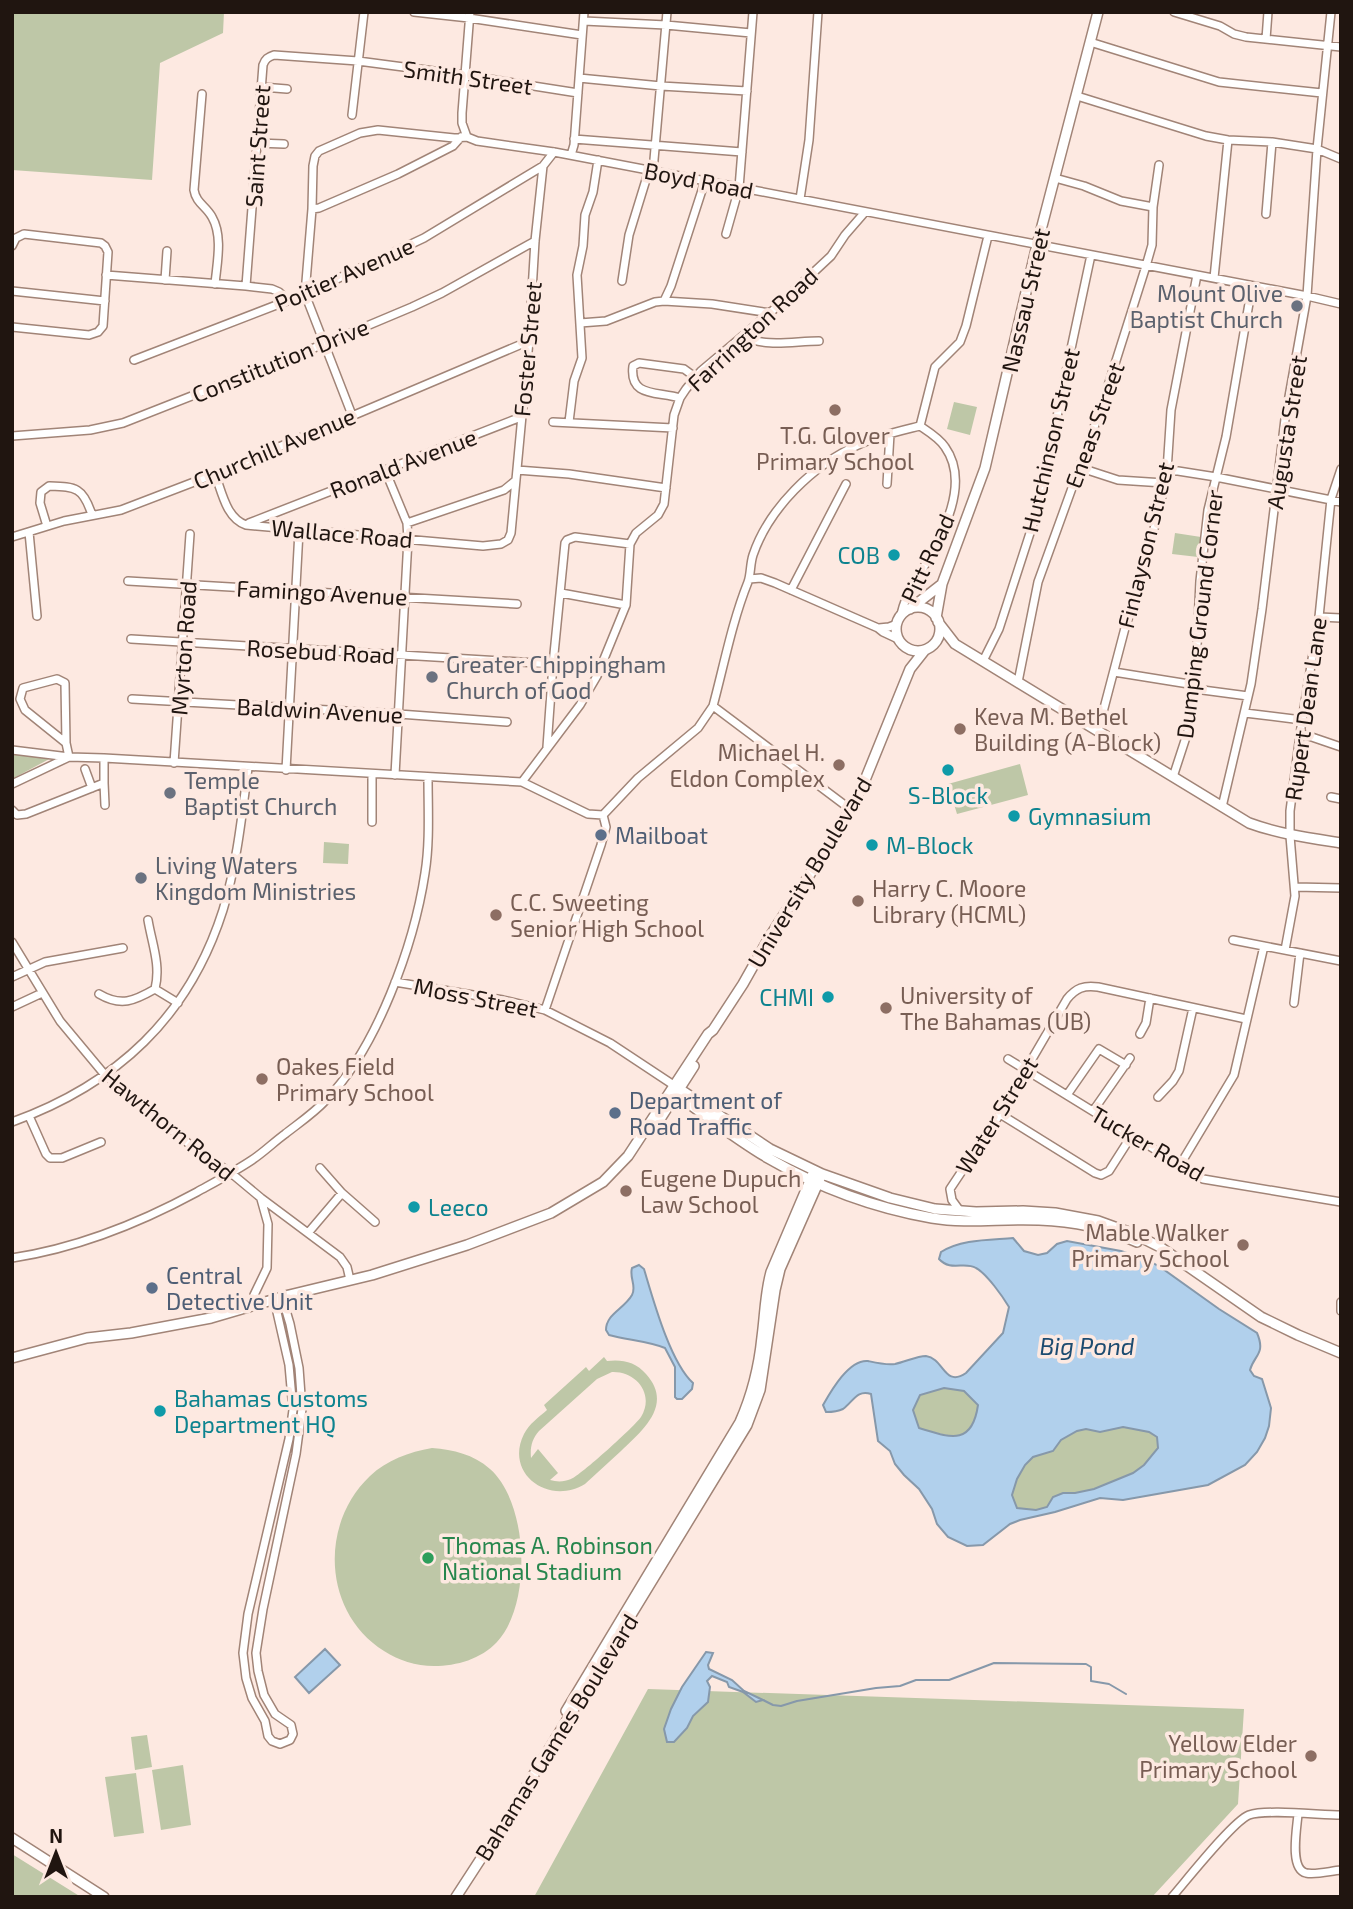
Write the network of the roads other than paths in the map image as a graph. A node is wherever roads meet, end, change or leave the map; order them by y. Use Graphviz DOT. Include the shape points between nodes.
graph roads {
  1 [pos="364,12"];
  2 [pos="414,12"];
  3 [pos="667,12"];
  4 [pos="752,12"];
  5 [pos="818,12"];
  6 [pos="1098,12"];
  7 [pos="1174,12"];
  8 [pos="1268,12"];
  9 [pos="1331,12"];
  10 [pos="470,15"];
  11 [pos="584,17"];
  12 [pos="666,25"];
  13 [pos="751,33"];
  14 [pos="582,35"];
  15 [pos="1266,39"];
  16 [pos="1090,43"];
  17 [pos="1327,46"];
  18 [pos="1341,47"];
  19 [pos="358,61"];
  20 [pos="464,75"];
  21 [pos="579,78"];
  22 [pos="661,86"];
  23 [pos="262,87"];
  24 [pos="287,89"];
  25 [pos="747,91"];
  26 [pos="578,93"];
  27 [pos="1322,93"];
  28 [pos="202,94"];
  29 [pos="1077,96"];
  30 [pos="352,115"];
  31 [pos="464,137"];
  32 [pos="574,139"];
  33 [pos="1228,140"];
  34 [pos="1272,142"];
  35 [pos="257,143"];
  36 [pos="284,144"];
  37 [pos="655,144"];
  38 [pos="1317,149"];
  39 [pos="554,152"];
  40 [pos="742,152"];
  41 [pos="571,155"];
  42 [pos="1341,159"];
  43 [pos="598,160"];
  44 [pos="1160,165"];
  45 [pos="543,166"];
  46 [pos="651,171"];
  47 [pos="1055,178"];
  48 [pos="705,181"];
  49 [pos="739,187"];
  50 [pos="800,199"];
  51 [pos="1153,207"];
  52 [pos="312,209"];
  53 [pos="865,212"];
  54 [pos="1266,214"];
  55 [pos="726,234"];
  56 [pos="988,236"];
  57 [pos="535,242"];
  58 [pos="1037,245"];
  59 [pos="12,246"];
  60 [pos="167,251"];
  61 [pos="1091,255"];
  62 [pos="1146,266"];
  63 [pos="106,275"];
  64 [pos="1196,275"];
  65 [pos="1214,278"];
  66 [pos="165,280"];
  67 [pos="622,281"];
  68 [pos="215,284"];
  69 [pos="246,286"];
  70 [pos="1252,286"];
  71 [pos="12,291"];
  72 [pos="305,294"];
  73 [pos="1307,296"];
  74 [pos="288,300"];
  75 [pos="105,301"];
  76 [pos="664,301"];
  77 [pos="1341,304"];
  78 [pos="770,313"];
  79 [pos="580,323"];
  80 [pos="12,327"];
  81 [pos="743,336"];
  82 [pos="529,341"];
  83 [pos="819,341"];
  84 [pos="324,344"];
  85 [pos="134,360"];
  86 [pos="695,377"];
  87 [pos="680,398"];
  88 [pos="352,415"];
  89 [pos="521,417"];
  90 [pos="553,422"];
  91 [pos="569,422"];
  92 [pos="920,426"];
  93 [pos="673,428"];
  94 [pos="890,434"];
  95 [pos="12,436"];
  96 [pos="1078,467"];
  97 [pos="1341,469"];
  98 [pos="385,470"];
  99 [pos="517,470"];
  100 [pos="1167,471"];
  101 [pos="215,474"];
  102 [pos="1216,477"];
  103 [pos="515,480"];
  104 [pos="1164,483"];
  105 [pos="846,484"];
  106 [pos="887,484"];
  107 [pos="667,488"];
  108 [pos="1276,489"];
  109 [pos="1331,499"];
  110 [pos="1341,502"];
  111 [pos="92,515"];
  112 [pos="407,523"];
  113 [pos="246,525"];
  114 [pos="47,526"];
  115 [pos="299,531"];
  116 [pos="29,532"];
  117 [pos="190,534"];
  118 [pos="12,537"];
  119 [pos="408,538"];
  120 [pos="501,544"];
  121 [pos="630,544"];
  122 [pos="750,579"];
  123 [pos="128,581"];
  124 [pos="187,584"];
  125 [pos="942,584"];
  126 [pos="791,590"];
  127 [pos="295,592"];
  128 [pos="561,593"];
  129 [pos="405,597"];
  130 [pos="517,604"];
  131 [pos="626,604"];
  132 [pos="37,616"];
  133 [pos="902,617"];
  134 [pos="1319,617"];
  135 [pos="1341,618"];
  136 [pos="937,620"];
  137 [pos="878,628"];
  138 [pos="131,639"];
  139 [pos="898,639"];
  140 [pos="936,641"];
  141 [pos="183,643"];
  142 [pos="955,644"];
  143 [pos="908,649"];
  144 [pos="292,650"];
  145 [pos="925,650"];
  146 [pos="402,656"];
  147 [pos="983,661"];
  148 [pos="553,664"];
  149 [pos="909,669"];
  150 [pos="1114,672"];
  151 [pos="1018,682"];
  152 [pos="1195,687"];
  153 [pos="1248,696"];
  154 [pos="132,699"];
  155 [pos="179,703"];
  156 [pos="713,706"];
  157 [pos="289,708"];
  158 [pos="1245,713"];
  159 [pos="399,714"];
  160 [pos="1302,720"];
  161 [pos="507,722"];
  162 [pos="1098,730"];
  163 [pos="1300,733"];
  164 [pos="66,743"];
  165 [pos="1341,746"];
  166 [pos="547,748"];
  167 [pos="12,750"];
  168 [pos="69,757"];
  169 [pos="104,758"];
  170 [pos="174,762"];
  171 [pos="248,768"];
  172 [pos="85,769"];
  173 [pos="286,770"];
  174 [pos="372,774"];
  175 [pos="395,775"];
  176 [pos="1173,777"];
  177 [pos="428,778"];
  178 [pos="522,782"];
  179 [pos="104,783"];
  180 [pos="12,784"];
  181 [pos="92,788"];
  182 [pos="1331,797"];
  183 [pos="1341,799"];
  184 [pos="105,806"];
  185 [pos="1222,807"];
  186 [pos="850,809"];
  187 [pos="12,810"];
  188 [pos="603,816"];
  189 [pos="372,822"];
  190 [pos="1290,836"];
  191 [pos="1341,843"];
  192 [pos="1296,887"];
  193 [pos="1341,888"];
  194 [pos="148,920"];
  195 [pos="1233,940"];
  196 [pos="12,942"];
  197 [pos="1264,946"];
  198 [pos="122,948"];
  199 [pos="1285,950"];
  200 [pos="1300,953"];
  201 [pos="1341,961"];
  202 [pos="29,970"];
  203 [pos="12,977"];
  204 [pos="395,982"];
  205 [pos="155,989"];
  206 [pos="42,993"];
  207 [pos="99,994"];
  208 [pos="1150,998"];
  209 [pos="178,1003"];
  210 [pos="1294,1003"];
  211 [pos="12,1007"];
  212 [pos="1193,1008"];
  213 [pos="545,1010"];
  214 [pos="1246,1019"];
  215 [pos="1140,1034"];
  216 [pos="1008,1059"];
  217 [pos="1025,1070"];
  218 [pos="105,1075"];
  219 [pos="676,1090"];
  220 [pos="1067,1095"];
  221 [pos="1158,1097"];
  222 [pos="1093,1111"];
  223 [pos="1000,1114"];
  224 [pos="29,1116"];
  225 [pos="12,1122"];
  226 [pos="1132,1135"];
  227 [pos="101,1142"];
  228 [pos="1180,1165"];
  229 [pos="320,1168"];
  230 [pos="818,1172"];
  231 [pos="231,1173"];
  232 [pos="814,1182"];
  233 [pos="342,1193"];
  234 [pos="261,1198"];
  235 [pos="1341,1202"];
  236 [pos="960,1211"];
  237 [pos="375,1222"];
  238 [pos="308,1233"];
  239 [pos="1168,1254"];
  240 [pos="12,1258"];
  241 [pos="350,1280"];
  242 [pos="254,1295"];
  243 [pos="278,1298"];
  244 [pos="1341,1302"];
  245 [pos="1341,1311"];
  246 [pos="1341,1353"];
  247 [pos="12,1358"];
  248 [pos="1298,1814"];
  249 [pos="1341,1815"];
  250 [pos="12,1838"];
  251 [pos="1341,1870"];
  252 [pos="104,1897"];
  253 [pos="456,1897"];
  254 [pos="1172,1897"];
  1 -- 19 [label="street"];
  2 -- 10 [label="street"];
  3 -- 12 [label="street"];
  4 -- 13 [label="street"];
  5 -- 50 [label="street"];
  6 -- 16 [label="main road, Nassau Street"];
  7 -- 15 [label="street" via="1234,34"];
  8 -- 15 [label="street"];
  9 -- 17 [label="street, Augusta Street"];
  10 -- 14 [label="street"];
  10 -- 20 [label="street"];
  11 -- 12 [label="street"];
  11 -- 14 [label="street"];
  12 -- 13 [label="street"];
  12 -- 22 [label="street"];
  13 -- 25 [label="street"];
  14 -- 21 [label="street"];
  15 -- 17 [label="street"];
  16 -- 27 [label="street" via="1219,82"];
  16 -- 29 [label="main road, Nassau Street"];
  17 -- 18 [label="street"];
  17 -- 27 [label="street, Augusta Street"];
  19 -- 20 [label="street, Smith Street"];
  19 -- 23 [label="street, Saint Street" via="274,55 263,65"];
  19 -- 30 [label="street"];
  20 -- 26 [label="street, Smith Street"];
  20 -- 31 [label="street"];
  21 -- 22 [label="street"];
  21 -- 26 [label="street"];
  22 -- 25 [label="street"];
  22 -- 37 [label="street"];
  23 -- 24 [label="street"];
  23 -- 35 [label="street, Saint Street"];
  25 -- 40 [label="street"];
  26 -- 32 [label="street"];
  27 -- 38 [label="street, Augusta Street"];
  28 -- 68 [label="street" via="194,190 197,201 215,222"];
  29 -- 33 [label="street"];
  29 -- 47 [label="main road, Nassau Street"];
  31 -- 39 [label="street, Boyd Road"];
  31 -- 52 [label="street" via="398,174"];
  31 -- 52 [label="street, Boyd Road" via="386,130 360,133 330,145 315,156"];
  32 -- 37 [label="street"];
  32 -- 41 [label="street"];
  33 -- 34 [label="street"];
  33 -- 65 [label="street"];
  34 -- 38 [label="street"];
  34 -- 54 [label="street"];
  35 -- 36 [label="street"];
  35 -- 69 [label="street, Saint Street"];
  37 -- 40 [label="street"];
  37 -- 46 [label="street"];
  38 -- 42 [label="street"];
  38 -- 73 [label="street, Augusta Street"];
  39 -- 41 [label="street, Boyd Road"];
  39 -- 45 [label="street"];
  40 -- 49 [label="street"];
  41 -- 43 [label="street, Boyd Road"];
  43 -- 46 [label="street, Boyd Road"];
  43 -- 79 [label="street" via="577,275"];
  44 -- 51 [label="street, Eneas Street"];
  45 -- 57 [label="street, Foster Street"];
  45 -- 72 [label="street, Poitier Avenue" via="424,238"];
  46 -- 48 [label="street, Boyd Road"];
  46 -- 67 [label="street" via="629,235"];
  47 -- 51 [label="street"];
  47 -- 58 [label="main road, Nassau Street"];
  48 -- 49 [label="street, Boyd Road"];
  48 -- 76 [label="street"];
  49 -- 50 [label="street, Boyd Road"];
  49 -- 55 [label="street"];
  50 -- 53 [label="street, Boyd Road"];
  51 -- 62 [label="street, Eneas Street"];
  52 -- 72 [label="street"];
  53 -- 56 [label="street, Boyd Road"];
  53 -- 78 [label="street, Farrington Road" via="831,256"];
  56 -- 58 [label="street, Boyd Road"];
  56 -- 92 [label="street" via="966,326 960,342 935,367"];
  57 -- 82 [label="street, Foster Street"];
  57 -- 84 [label="street, Constitution Drive" via="442,293"];
  58 -- 61 [label="street, Boyd Road"];
  58 -- 125 [label="main road, Nassau Street" via="985,468"];
  59 -- 63 [label="street" via="16,237 24,234 101,243 108,252"];
  60 -- 66 [label="street"];
  61 -- 62 [label="street, Boyd Road"];
  61 -- 147 [label="street, Hutchinson Street" via="1042,496 999,629"];
  62 -- 64 [label="street, Boyd Road"];
  62 -- 96 [label="street, Eneas Street"];
  63 -- 66 [label="street"];
  63 -- 75 [label="street"];
  64 -- 65 [label="street, Boyd Road"];
  64 -- 100 [label="street, Finlayson Street" via="1171,410"];
  65 -- 70 [label="street, Boyd Road"];
  66 -- 68 [label="street"];
  68 -- 69 [label="street"];
  69 -- 74 [label="street" via="279,292"];
  70 -- 73 [label="street, Boyd Road"];
  70 -- 102 [label="street, Dumping Ground Corner"];
  71 -- 75 [label="street"];
  72 -- 74 [label="street, Poitier Avenue"];
  72 -- 84 [label="street"];
  73 -- 77 [label="street, Boyd Road"];
  73 -- 108 [label="street, Augusta Street"];
  74 -- 85 [label="street, Poitier Avenue"];
  75 -- 80 [label="street" via="103,326 95,334"];
  76 -- 78 [label="street"];
  76 -- 79 [label="street" via="606,321"];
  78 -- 81 [label="street, Farrington Road"];
  79 -- 91 [label="street" via="582,358"];
  81 -- 83 [label="street" via="766,343"];
  81 -- 86 [label="street, Farrington Road"];
  82 -- 88 [label="street, Churchill Avenue"];
  82 -- 89 [label="street, Foster Street"];
  84 -- 88 [label="street"];
  84 -- 95 [label="street, Constitution Drive" via="122,423"];
  86 -- 87 [label="street, Farrington Road"];
  86 -- 87 [label="street" via="681,369 633,366 639,388"];
  87 -- 93 [label="street, Farrington Road"];
  88 -- 101 [label="street, Churchill Avenue"];
  89 -- 98 [label="street, Ronald Avenue"];
  89 -- 99 [label="street, Foster Street"];
  90 -- 91 [label="street"];
  91 -- 93 [label="street"];
  92 -- 94 [label="street"];
  92 -- 133 [label="street, Pitt Road" via="949,453 956,487 943,532"];
  93 -- 107 [label="street, Farrington Road"];
  94 -- 106 [label="street"];
  94 -- 122 [label="street" via="841,453 774,513 753,556"];
  96 -- 104 [label="street" via="1118,480"];
  96 -- 151 [label="street, Eneas Street" via="1038,582"];
  97 -- 109 [label="street, Rupert Dean Lane"];
  98 -- 112 [label="street"];
  98 -- 113 [label="street, Ronald Avenue"];
  99 -- 103 [label="street, Foster Street"];
  99 -- 107 [label="street"];
  100 -- 102 [label="street"];
  100 -- 104 [label="street, Finlayson Street"];
  101 -- 111 [label="street, Churchill Avenue" via="121,510"];
  101 -- 113 [label="street, Wallace Road" via="232,516"];
  102 -- 108 [label="street"];
  102 -- 152 [label="street, Dumping Ground Corner" via="1200,581"];
  103 -- 112 [label="street" via="504,490"];
  103 -- 120 [label="street, Foster Street" via="511,533"];
  104 -- 150 [label="street, Finlayson Street"];
  105 -- 126 [label="street"];
  107 -- 121 [label="street, Farrington Road" via="662,510"];
  108 -- 109 [label="street"];
  108 -- 153 [label="street, Augusta Street"];
  109 -- 110 [label="street"];
  109 -- 134 [label="street, Rupert Dean Lane"];
  111 -- 114 [label="street, Churchill Avenue"];
  111 -- 114 [label="street" via="78,490 49,486 40,499"];
  112 -- 119 [label="street"];
  113 -- 115 [label="street, Wallace Road"];
  114 -- 116 [label="street, Churchill Avenue"];
  115 -- 119 [label="street, Wallace Road"];
  115 -- 127 [label="street"];
  116 -- 118 [label="street, Churchill Avenue"];
  116 -- 132 [label="street"];
  117 -- 124 [label="street, Myrton Road"];
  119 -- 120 [label="street, Wallace Road"];
  119 -- 129 [label="street"];
  121 -- 128 [label="street" via="575,537 567,540"];
  121 -- 131 [label="street"];
  122 -- 126 [label="street"];
  122 -- 156 [label="street"];
  123 -- 124 [label="street, Famingo Avenue"];
  124 -- 127 [label="street, Famingo Avenue"];
  124 -- 141 [label="street, Myrton Road"];
  125 -- 133 [label="main road"];
  125 -- 136 [label="main road, Nassau Street"];
  126 -- 137 [label="street"];
  127 -- 129 [label="street, Famingo Avenue"];
  127 -- 144 [label="street"];
  128 -- 131 [label="street"];
  128 -- 148 [label="street"];
  129 -- 130 [label="street, Famingo Avenue"];
  129 -- 146 [label="street"];
  131 -- 166 [label="street" via="597,676"];
  133 -- 136 [label="main road" via="922,608"];
  133 -- 137 [label="street" via="890,627"];
  133 -- 139 [label="main road"];
  134 -- 135 [label="street"];
  134 -- 160 [label="street, Rupert Dean Lane"];
  136 -- 140 [label="main road"];
  136 -- 142 [label="main road"];
  137 -- 139 [label="street"];
  138 -- 141 [label="street, Rosebud Road"];
  139 -- 143 [label="main road"];
  140 -- 142 [label="main road"];
  140 -- 145 [label="main road"];
  141 -- 144 [label="street, Rosebud Road"];
  141 -- 155 [label="street, Myrton Road"];
  142 -- 147 [label="main road"];
  143 -- 145 [label="main road"];
  143 -- 149 [label="main road, University Boulevard"];
  144 -- 146 [label="street, Rosebud Road"];
  144 -- 157 [label="street"];
  145 -- 149 [label="main road, University Boulevard"];
  146 -- 148 [label="street, Rosebud Road"];
  146 -- 159 [label="street"];
  147 -- 151 [label="main road"];
  148 -- 166 [label="street"];
  149 -- 186 [label="main road, University Boulevard"];
  150 -- 152 [label="street"];
  150 -- 162 [label="street, Finlayson Street"];
  151 -- 162 [label="main road"];
  152 -- 153 [label="street"];
  152 -- 176 [label="street, Dumping Ground Corner" via="1189,728"];
  153 -- 158 [label="street, Augusta Street"];
  154 -- 155 [label="street, Baldwin Avenue"];
  155 -- 157 [label="street, Baldwin Avenue"];
  155 -- 170 [label="street, Myrton Road"];
  156 -- 186 [label="street"];
  156 -- 188 [label="street" via="698,727 638,778"];
  157 -- 159 [label="street, Baldwin Avenue"];
  157 -- 173 [label="street"];
  158 -- 160 [label="street"];
  158 -- 185 [label="street, Augusta Street"];
  159 -- 161 [label="street, Baldwin Avenue"];
  159 -- 175 [label="street"];
  160 -- 163 [label="street, Rupert Dean Lane"];
  162 -- 176 [label="main road"];
  163 -- 165 [label="street"];
  163 -- 190 [label="street, Rupert Dean Lane"];
  164 -- 164 [label="street" via="65,683 57,679 23,688 20,699 25,710"];
  164 -- 168 [label="street"];
  166 -- 178 [label="street"];
  167 -- 168 [label="street"];
  168 -- 169 [label="street"];
  168 -- 180 [label="street"];
  169 -- 170 [label="street"];
  169 -- 179 [label="street"];
  170 -- 171 [label="street"];
  171 -- 173 [label="street"];
  171 -- 209 [label="street" via="223,909 193,981"];
  172 -- 181 [label="street"];
  173 -- 174 [label="street"];
  174 -- 175 [label="street"];
  174 -- 189 [label="street"];
  175 -- 177 [label="street"];
  176 -- 185 [label="main road"];
  177 -- 178 [label="street"];
  177 -- 204 [label="street" via="425,874"];
  178 -- 188 [label="street" via="588,814"];
  179 -- 181 [label="street"];
  179 -- 184 [label="street"];
  181 -- 187 [label="street" via="20,815"];
  182 -- 183 [label="street"];
  185 -- 190 [label="main road" via="1250,823"];
  186 -- 219 [label="main road, University Boulevard"];
  188 -- 213 [label="street" via="605,834"];
  190 -- 191 [label="main road"];
  190 -- 192 [label="street, Rupert Dean Lane"];
  192 -- 193 [label="street"];
  192 -- 199 [label="street, Rupert Dean Lane"];
  194 -- 205 [label="street" via="157,963"];
  195 -- 197 [label="street"];
  196 -- 202 [label="street, Hawthorn Road"];
  197 -- 199 [label="street"];
  197 -- 214 [label="street"];
  198 -- 202 [label="street" via="45,962"];
  199 -- 200 [label="street"];
  200 -- 201 [label="street"];
  200 -- 210 [label="street"];
  202 -- 203 [label="street"];
  202 -- 206 [label="street, Hawthorn Road"];
  204 -- 213 [label="street, Moss Street"];
  204 -- 231 [label="street" via="368,1043 340,1084 326,1100"];
  205 -- 207 [label="street" via="122,1002"];
  205 -- 209 [label="street"];
  206 -- 211 [label="street"];
  206 -- 218 [label="street, Hawthorn Road"];
  208 -- 212 [label="street, Water Street"];
  208 -- 215 [label="street"];
  208 -- 217 [label="street, Water Street" via="1092,986 1075,990"];
  209 -- 218 [label="street" via="163,1023"];
  212 -- 214 [label="street, Water Street"];
  212 -- 221 [label="street" via="1179,1071"];
  213 -- 219 [label="street, Moss Street" via="601,1038"];
  214 -- 228 [label="street" via="1234,1075"];
  216 -- 217 [label="street, Tucker Road"];
  217 -- 220 [label="street, Tucker Road"];
  217 -- 223 [label="street, Water Street"];
  218 -- 224 [label="street"];
  218 -- 231 [label="street, Hawthorn Road"];
  219 -- 230 [label="main road" via="770,1149"];
  219 -- 232 [label="main road" via="766,1157"];
  219 -- 241 [label="main road, University Boulevard" via="643,1141 603,1182 551,1213 467,1245"];
  220 -- 222 [label="street, Tucker Road"];
  220 -- 222 [label="street" via="1101,1045 1128,1062"];
  222 -- 226 [label="street, Tucker Road"];
  223 -- 226 [label="street" via="1099,1175 1108,1173"];
  223 -- 236 [label="street, Water Street" via="950,1189"];
  224 -- 225 [label="street"];
  224 -- 227 [label="street" via="50,1158 62,1158"];
  226 -- 228 [label="street, Tucker Road"];
  228 -- 235 [label="street, Tucker Road" via="1203,1179"];
  229 -- 233 [label="street"];
  230 -- 232 [label="main road, Bahamas Games Boulevard"];
  230 -- 236 [label="main road" via="890,1198"];
  231 -- 234 [label="street, Hawthorn Road"];
  231 -- 240 [label="street" via="157,1214 105,1235"];
  232 -- 239 [label="main road" via="934,1218 1079,1223"];
  232 -- 253 [label="main road, Bahamas Games Boulevard" via="769,1280 756,1378 740,1422"];
  233 -- 237 [label="street"];
  233 -- 238 [label="street"];
  234 -- 238 [label="street, Hawthorn Road"];
  234 -- 242 [label="street" via="268,1224 267,1268"];
  236 -- 239 [label="main road" via="1039,1211 1080,1217 1116,1226"];
  238 -- 241 [label="street, Hawthorn Road" via="340,1257"];
  239 -- 246 [label="main road" via="1261,1317"];
  241 -- 243 [label="main road, University Boulevard"];
  243 -- 243 [label="street" via="289,1319 302,1409 257,1646 258,1671 267,1699 293,1731 290,1740 280,1744 268,1736 252,1698 243,1653 293,1410"];
  243 -- 247 [label="main road, University Boulevard" via="211,1318 87,1338"];
  244 -- 245 [label="street"];
  248 -- 249 [label="street"];
  248 -- 251 [label="street" via="1298,1868 1309,1873"];
  248 -- 254 [label="street" via="1260,1813 1243,1819"];
  250 -- 252 [label="main road"];
}
